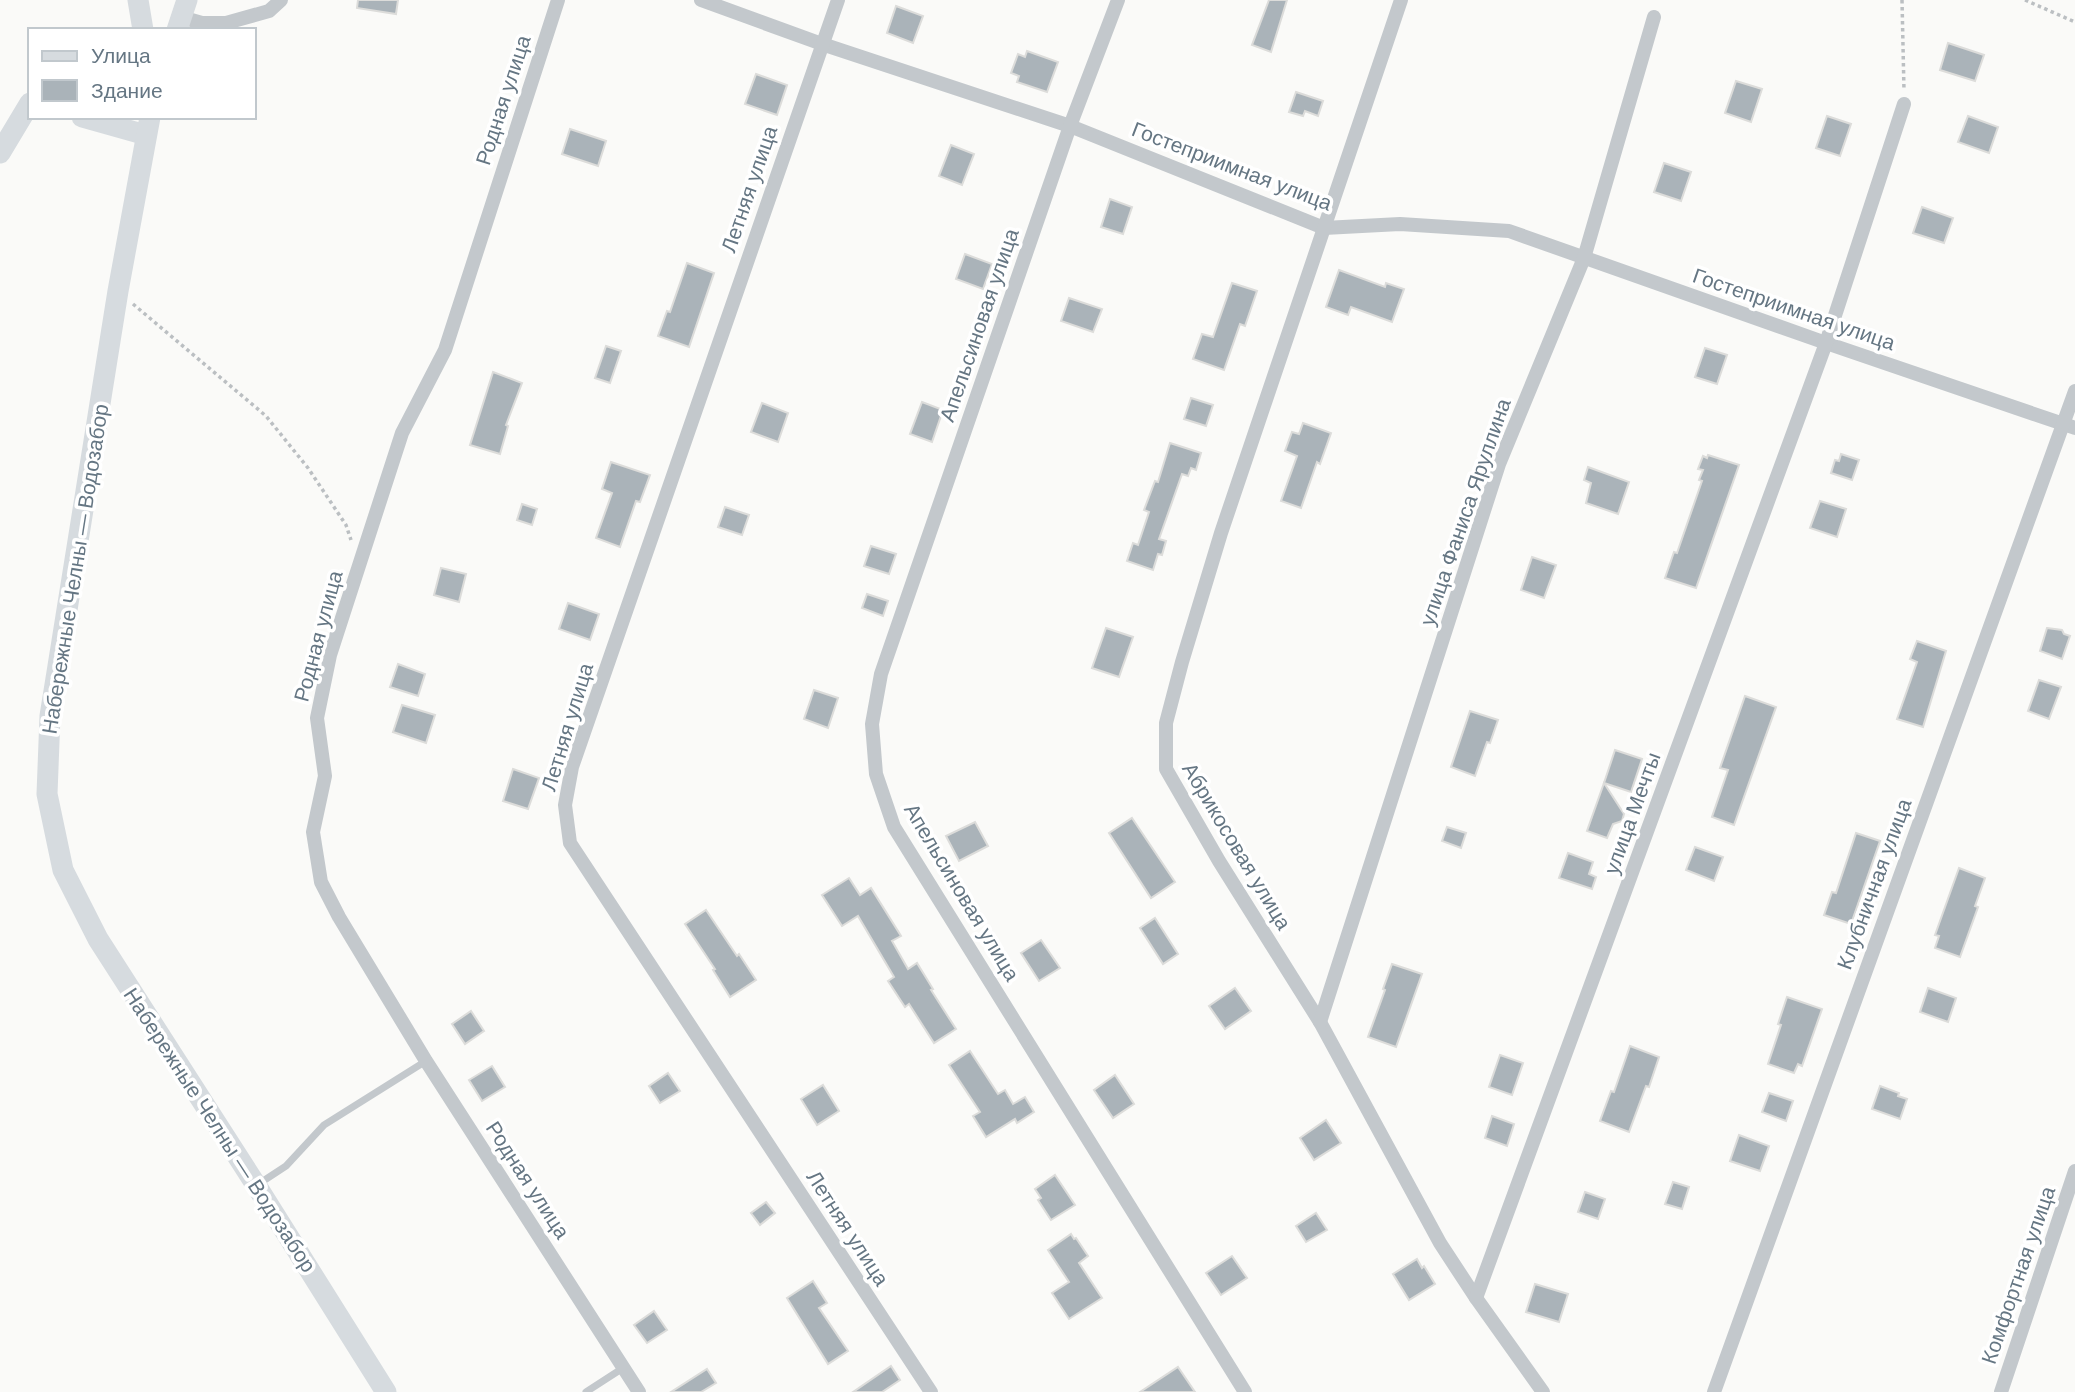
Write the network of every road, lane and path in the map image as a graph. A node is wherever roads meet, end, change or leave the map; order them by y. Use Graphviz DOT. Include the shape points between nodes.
graph roads {
  1 [pos="138,0"];
  2 [pos="281,0"];
  3 [pos="558,0"];
  4 [pos="701,0"];
  5 [pos="838,0"];
  6 [pos="1118,0"];
  7 [pos="1401,0"];
  8 [pos="1902,0"];
  9 [pos="2025,0"];
  10 [pos="182,16"];
  11 [pos="1654,18"];
  12 [pos="2075,22"];
  13 [pos="143,28"];
  14 [pos="822,44"];
  15 [pos="1904,104"];
  16 [pos="28,106"];
  17 [pos="97,119"];
  18 [pos="148,126"];
  19 [pos="1070,126"];
  20 [pos="0,153"];
  21 [pos="1324,228"];
  22 [pos="1584,258"];
  23 [pos="118,291"];
  24 [pos="1826,343"];
  25 [pos="2075,391"];
  26 [pos="2069,425"];
  27 [pos="358,569"];
  28 [pos="1320,1022"];
  29 [pos="426,1061"];
  30 [pos="2075,1171"];
  31 [pos="256,1185"];
  32 [pos="1476,1298"];
  33 [pos="624,1368"];
  34 [pos="386,1392"];
  35 [pos="586,1392"];
  36 [pos="639,1392"];
  37 [pos="930,1392"];
  38 [pos="1245,1392"];
  39 [pos="1543,1392"];
  40 [pos="1714,1392"];
  41 [pos="2001,1392"];
  1 -- 13 [label="main road"];
  2 -- 10 [label="street" via="269,11 226,23 202,23"];
  3 -- 27 [label="street, Родная улица" via="444,350 402,433"];
  4 -- 14 [label="street, Гостеприимная улица"];
  5 -- 14 [label="street, Летняя улица"];
  6 -- 19 [label="street, Апельсиновая улица"];
  7 -- 21 [label="street, Абрикосовая улица"];
  8 -- 15 [label="path"];
  9 -- 12 [label="path"];
  11 -- 22 [label="street, улица Фаниса Яруллина"];
  14 -- 19 [label="street, Гостеприимная улица"];
  14 -- 37 [label="street, Летняя улица" via="572,767 565,805 570,843"];
  15 -- 24 [label="street, улица Мечты"];
  16 -- 20 [label="main road"];
  17 -- 18 [label="main road"];
  18 -- 23 [label="main road, Набережные Челны — Водозабор"];
  19 -- 21 [label="street, Гостеприимная улица"];
  19 -- 38 [label="street, Апельсиновая улица" via="881,674 872,724 876,774 894,827"];
  21 -- 22 [label="street, Гостеприимная улица" via="1400,224 1509,231"];
  21 -- 28 [label="street, Абрикосовая улица" via="1221,533 1166,723 1166,769"];
  22 -- 24 [label="street, Гостеприимная улица"];
  22 -- 28 [label="street, улица Фаниса Яруллина" via="1499,464"];
  23 -- 27 [label="path" via="266,415 346,525"];
  23 -- 31 [label="main road, Набережные Челны — Водозабор" via="50,716 47,794 63,870 98,939"];
  24 -- 26 [label="street, Гостеприимная улица"];
  24 -- 32 [label="street, улица Мечты"];
  25 -- 26 [label="street, Клубничная улица"];
  26 -- 40 [label="street, Клубничная улица"];
  27 -- 29 [label="street, Родная улица" via="330,655 317,718 325,776 313,832 321,882"];
  28 -- 32 [label="street, Абрикосовая улица" via="1440,1242"];
  29 -- 31 [label="lane" via="324,1125 286,1166"];
  29 -- 33 [label="street, Родная улица"];
  30 -- 41 [label="street, Комфортная улица"];
  31 -- 34 [label="main road, Набережные Челны — Водозабор"];
  32 -- 39 [label="street, Абрикосовая улица"];
  33 -- 35 [label="lane"];
  33 -- 36 [label="street, Родная улица"];
}
